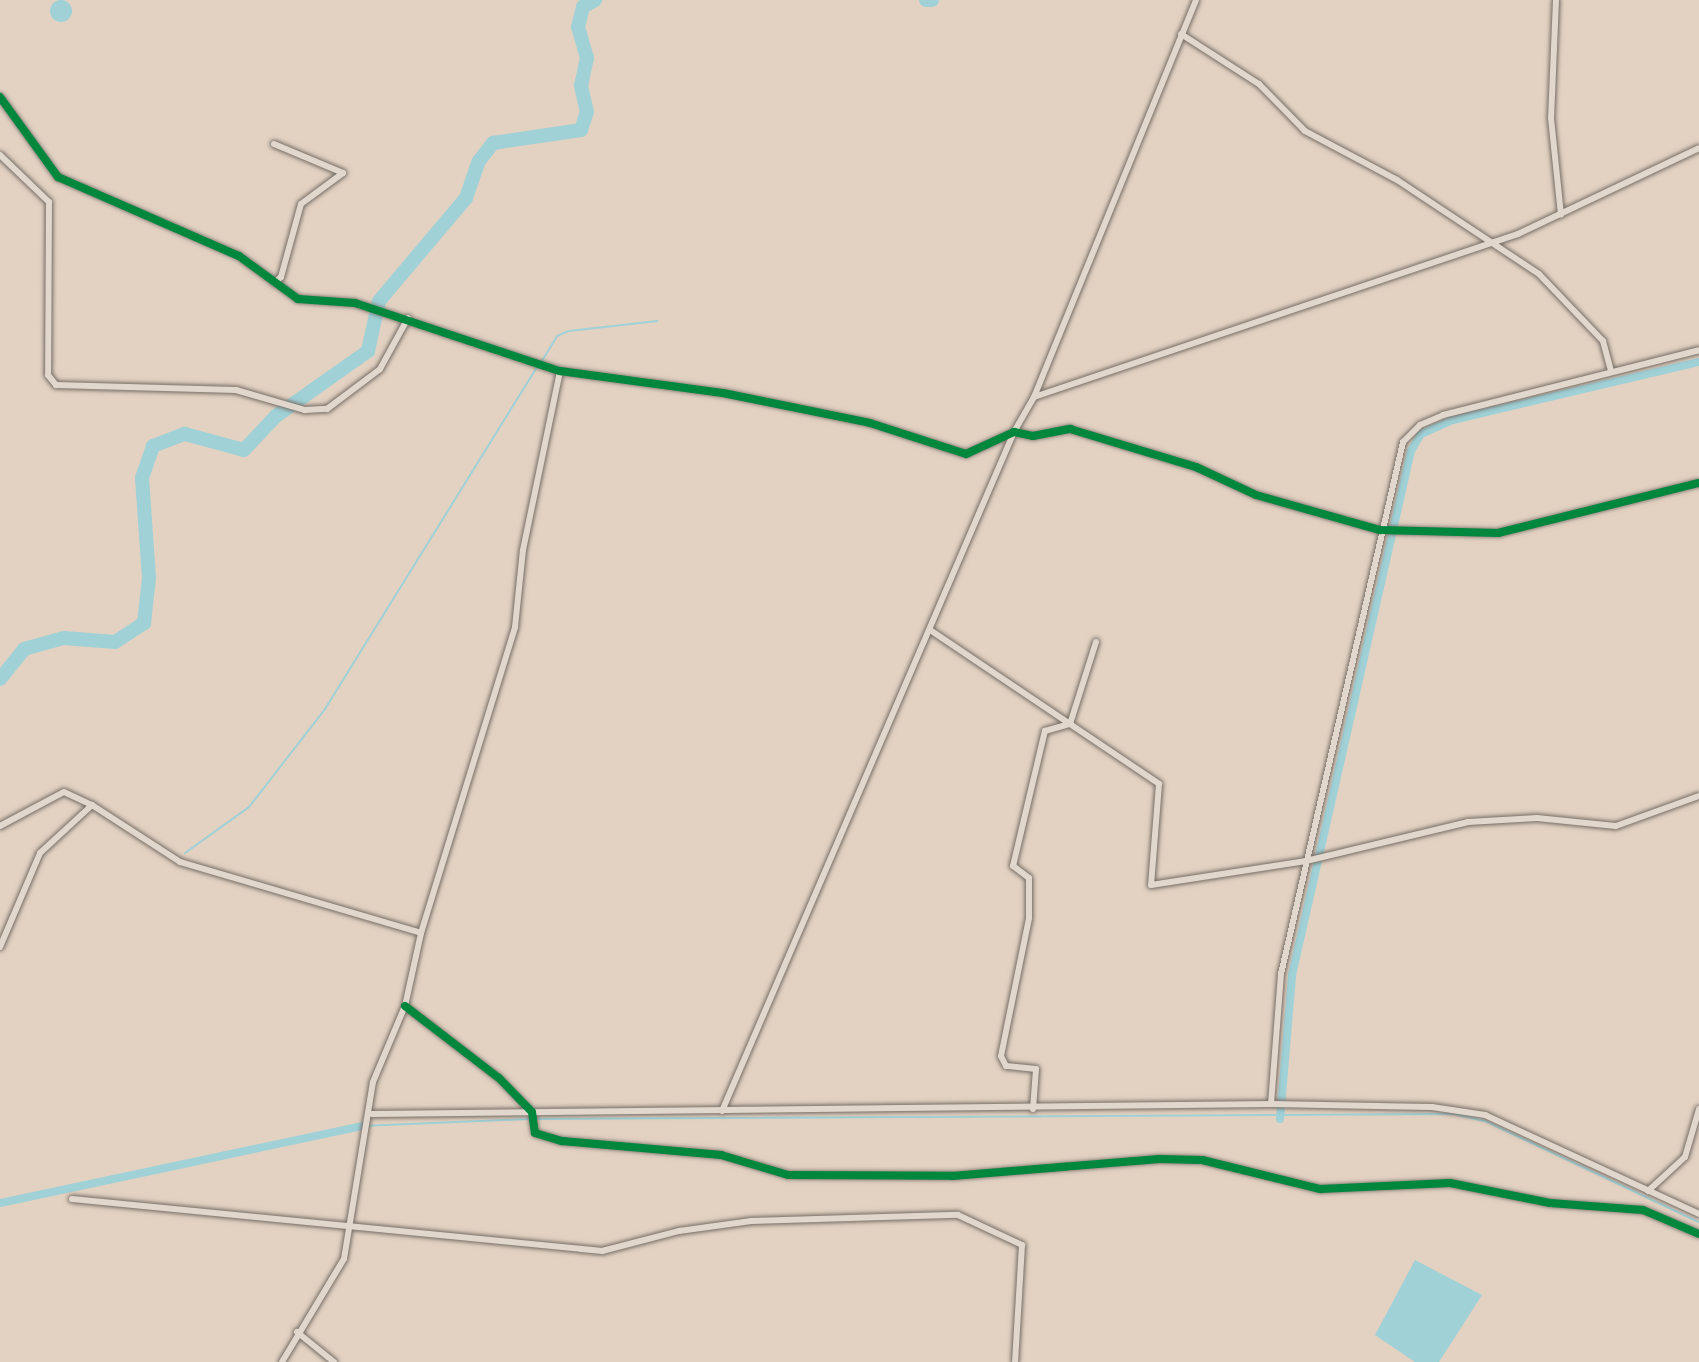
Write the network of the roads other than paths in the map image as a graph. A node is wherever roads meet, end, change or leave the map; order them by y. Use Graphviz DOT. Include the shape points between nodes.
graph roads {
  1 [pos="1196,0"];
  2 [pos="1556,0"];
  3 [pos="1181,34"];
  4 [pos="0,97"];
  5 [pos="274,144"];
  6 [pos="1699,148"];
  7 [pos="0,155"];
  8 [pos="1561,214"];
  9 [pos="1493,242"];
  10 [pos="274,283"];
  11 [pos="408,318"];
  12 [pos="1699,350"];
  13 [pos="1611,370"];
  14 [pos="560,371"];
  15 [pos="1034,397"];
  16 [pos="1014,432"];
  17 [pos="1699,483"];
  18 [pos="1380,530"];
  19 [pos="930,630"];
  20 [pos="1096,642"];
  21 [pos="1070,724"];
  22 [pos="1699,796"];
  23 [pos="92,805"];
  24 [pos="0,826"];
  25 [pos="1306,861"];
  26 [pos="421,933"];
  27 [pos="0,947"];
  28 [pos="405,1006"];
  29 [pos="1271,1104"];
  30 [pos="1033,1109"];
  31 [pos="1699,1109"];
  32 [pos="722,1111"];
  33 [pos="532,1117"];
  34 [pos="370,1122"];
  35 [pos="1648,1191"];
  36 [pos="72,1199"];
  37 [pos="1699,1214"];
  38 [pos="351,1227"];
  39 [pos="1699,1234"];
  40 [pos="297,1332"];
  41 [pos="282,1362"];
  42 [pos="334,1362"];
  43 [pos="1015,1362"];
  1 -- 3 [label="street"];
  2 -- 8 [label="street" via="1551,118"];
  3 -- 9 [label="street" via="1259,84 1305,131 1397,180"];
  3 -- 15 [label="street"];
  4 -- 10 [label="street" via="58,177 239,256"];
  5 -- 10 [label="street" via="343,173 301,204 281,277"];
  6 -- 8 [label="street"];
  7 -- 11 [label="street" via="49,202 48,375 56,385 236,390 305,410 327,409 380,369"];
  8 -- 9 [label="street"];
  9 -- 13 [label="street" via="1539,274 1584,320 1603,341"];
  9 -- 15 [label="street"];
  10 -- 11 [label="street" via="298,299 355,303"];
  11 -- 14 [label="street"];
  12 -- 13 [label="street"];
  13 -- 18 [label="street" via="1420,425 1403,442"];
  14 -- 16 [label="street" via="723,393 870,423 966,454"];
  14 -- 26 [label="street" via="523,550 515,627"];
  15 -- 16 [label="street"];
  16 -- 18 [label="street" via="1033,436 1070,429 1126,443 1256,495"];
  16 -- 19 [label="street"];
  17 -- 18 [label="street" via="1498,533"];
  18 -- 25 [label="street"];
  19 -- 21 [label="street"];
  19 -- 32 [label="street"];
  20 -- 21 [label="street"];
  21 -- 25 [label="street" via="1159,784 1151,885"];
  21 -- 30 [label="street" via="1045,731 1013,866 1029,878 1029,918 1001,1056 1006,1066 1036,1069"];
  22 -- 25 [label="street" via="1616,826 1537,818 1468,822"];
  23 -- 24 [label="street" via="64,792"];
  23 -- 26 [label="street" via="180,862"];
  23 -- 27 [label="street" via="40,853"];
  25 -- 29 [label="street" via="1281,974"];
  26 -- 28 [label="street"];
  28 -- 33 [label="street" via="489,1071"];
  28 -- 34 [label="street" via="373,1082"];
  29 -- 30 [label="street"];
  29 -- 35 [label="street" via="1467,1110"];
  30 -- 32 [label="street"];
  31 -- 35 [label="street" via="1685,1157"];
  32 -- 33 [label="street"];
  33 -- 34 [label="street"];
  33 -- 39 [label="street" via="542,1137 721,1155 788,1175 952,1176 1159,1159 1214,1162 1320,1189 1450,1183 1550,1203 1643,1210"];
  34 -- 38 [label="street"];
  35 -- 37 [label="street"];
  36 -- 38 [label="street"];
  38 -- 40 [label="street" via="344,1259 328,1291"];
  38 -- 43 [label="street" via="602,1251 679,1231 751,1221 958,1215 1022,1245"];
  40 -- 41 [label="street"];
  40 -- 42 [label="street"];
}
